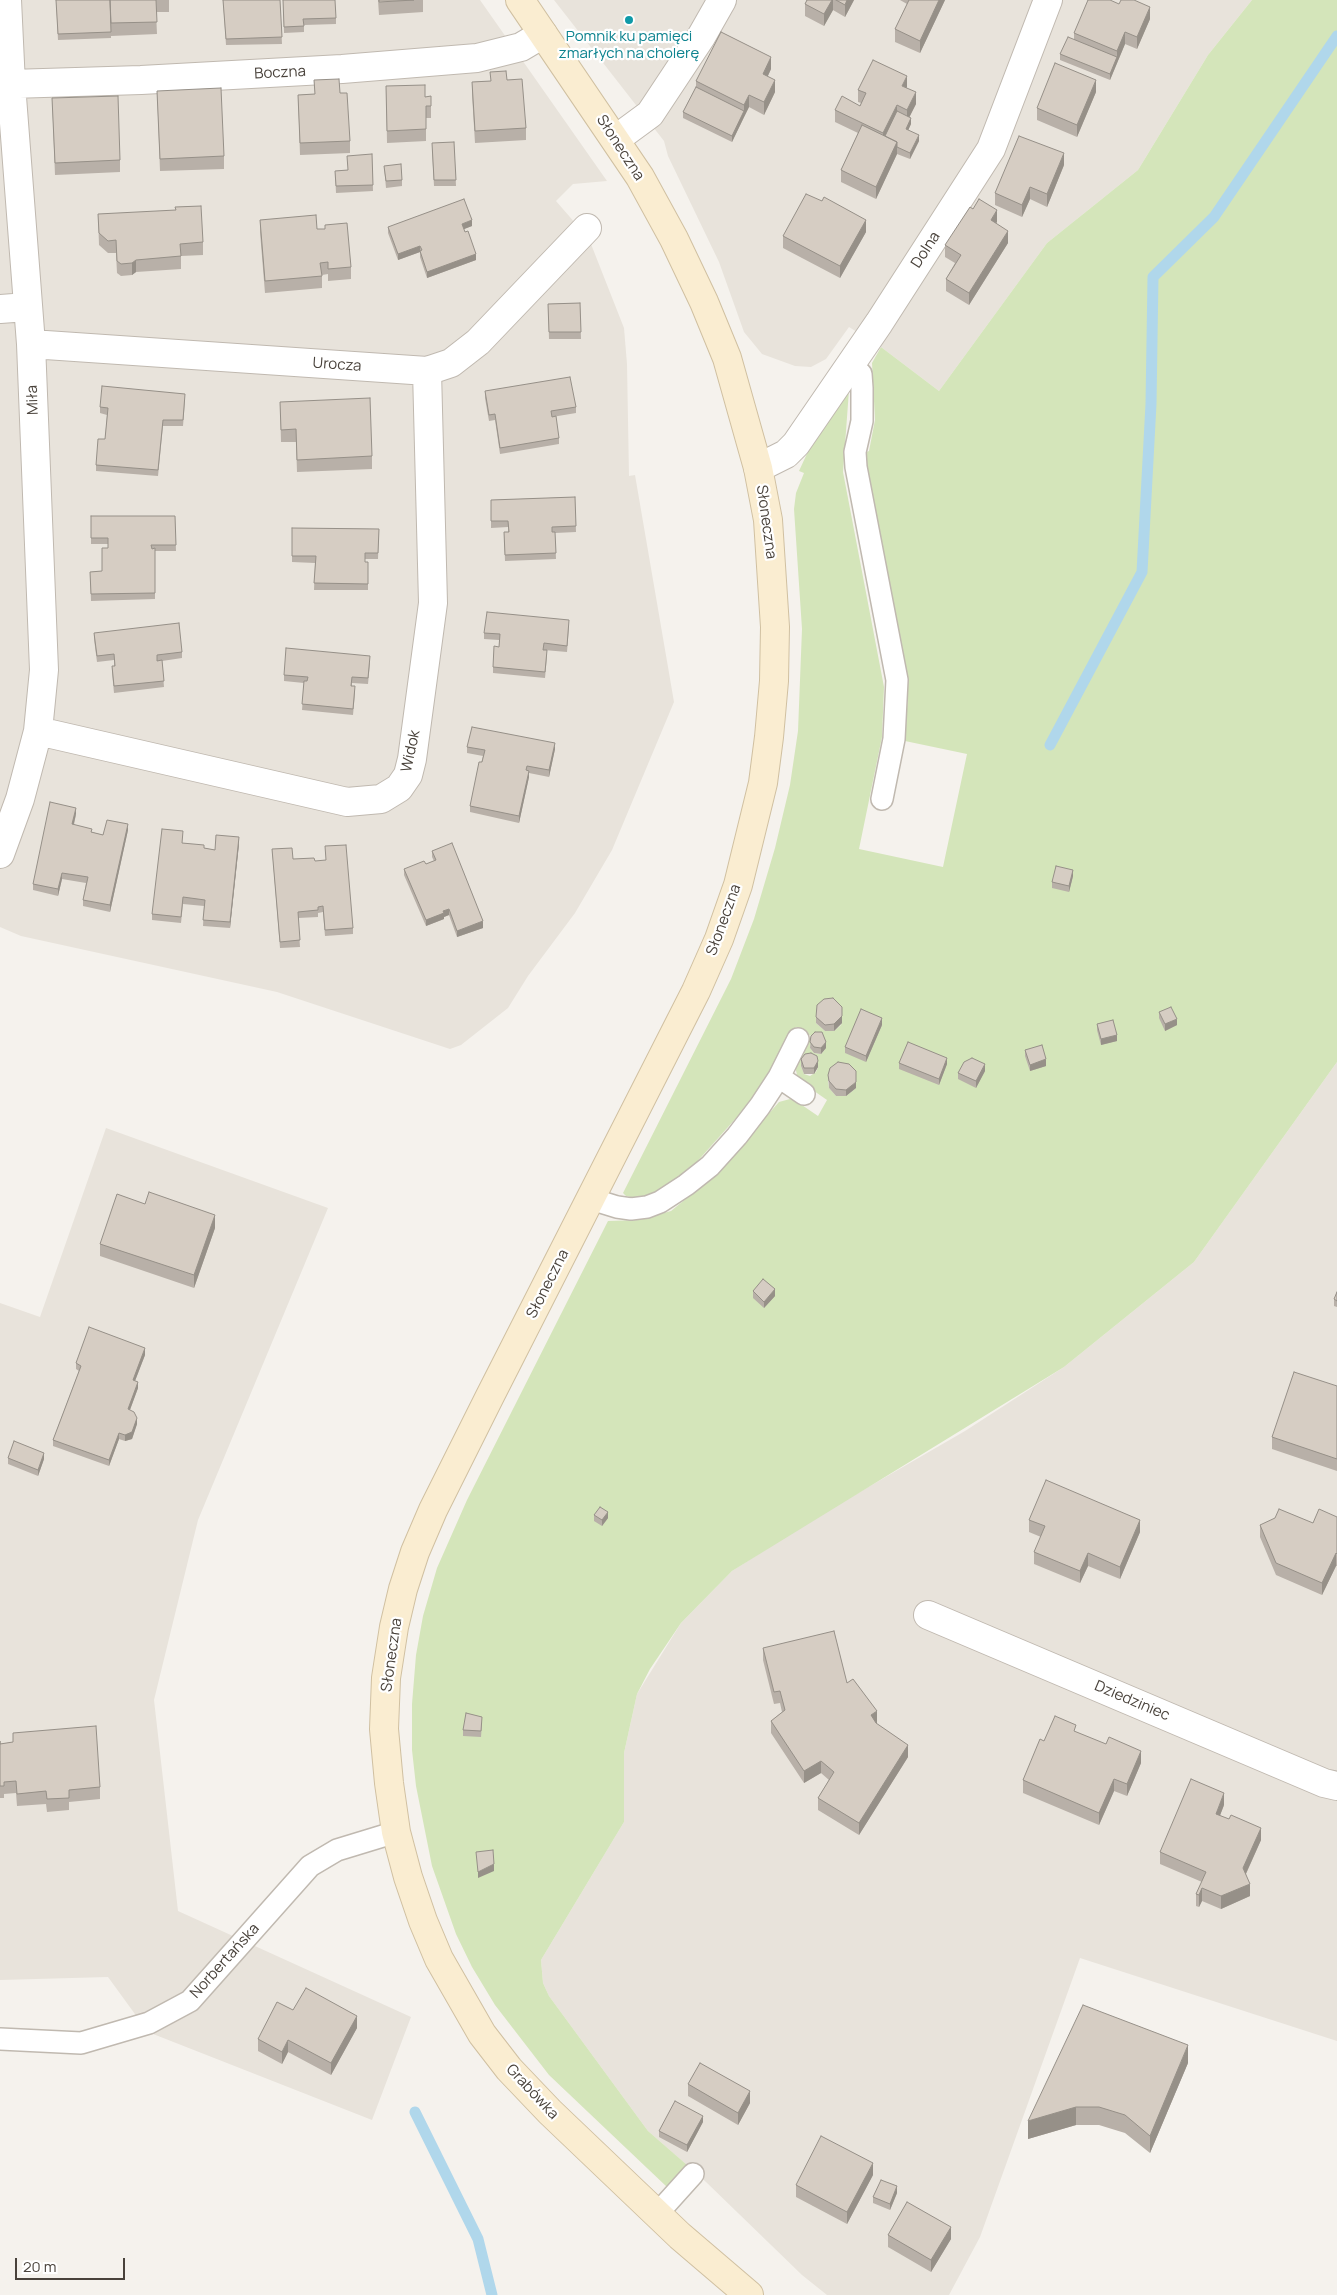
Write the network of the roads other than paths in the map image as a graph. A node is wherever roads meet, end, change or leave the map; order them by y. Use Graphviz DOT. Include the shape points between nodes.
graph roads {
  1 [pos="6,0"];
  2 [pos="520,0"];
  3 [pos="722,0"];
  4 [pos="1048,0"];
  5 [pos="544,34"];
  6 [pos="11,84"];
  7 [pos="616,139"];
  8 [pos="587,228"];
  9 [pos="27,307"];
  10 [pos="0,309"];
  11 [pos="30,344"];
  12 [pos="850,364"];
  13 [pos="427,371"];
  14 [pos="758,468"];
  15 [pos="38,731"];
  16 [pos="882,799"];
  17 [pos="0,854"];
  18 [pos="798,1039"];
  19 [pos="779,1077"];
  20 [pos="804,1094"];
  21 [pos="591,1199"];
  22 [pos="928,1615"];
  23 [pos="1337,1786"];
  24 [pos="396,1832"];
  25 [pos="0,2040"];
  26 [pos="693,2174"];
  27 [pos="657,2214"];
  28 [pos="749,2295"];
  1 -- 6 [label="street, Miła"];
  2 -- 5 [label="street, Słoneczna"];
  3 -- 7 [label="street" via="650,114"];
  4 -- 12 [label="street, Dolna" via="991,149 880,323"];
  5 -- 6 [label="street, Boczna" via="498,55 457,60 141,80"];
  5 -- 7 [label="street, Słoneczna"];
  6 -- 9 [label="street, Miła"];
  7 -- 14 [label="street, Słoneczna" via="674,239 704,302 727,358"];
  8 -- 13 [label="street, Urocza" via="478,342 451,363"];
  9 -- 10 [label="street"];
  9 -- 11 [label="street, Miła"];
  11 -- 13 [label="street, Urocza"];
  11 -- 15 [label="street, Miła" via="44,670"];
  12 -- 14 [label="street, Dolna" via="796,444 786,454"];
  12 -- 16 [label="lane" via="861,374 862,421 855,452 856,467 897,680 894,739"];
  13 -- 15 [label="street, Widok" via="433,603 412,759 408,775 399,788 381,799 347,802"];
  14 -- 21 [label="street, Słoneczna" via="768,520 775,627 770,737 754,821 738,885 719,939"];
  15 -- 17 [label="street, Miła" via="20,799"];
  18 -- 19 [label="lane"];
  19 -- 20 [label="lane"];
  19 -- 21 [label="lane" via="737,1136 710,1166 673,1194 648,1207 631,1209"];
  21 -- 24 [label="street, Słoneczna" via="433,1510 403,1589 386,1678 384,1729"];
  22 -- 23 [label="street, Dziedziniec"];
  24 -- 25 [label="lane, Norbertańska" via="337,1850 310,1866 190,2001 149,2023 81,2043"];
  24 -- 27 [label="street, Grabówka" via="408,1877 439,1959 482,2034 509,2069 550,2112"];
  26 -- 27 [label="lane"];
  27 -- 28 [label="street, Grabówka"];
}
